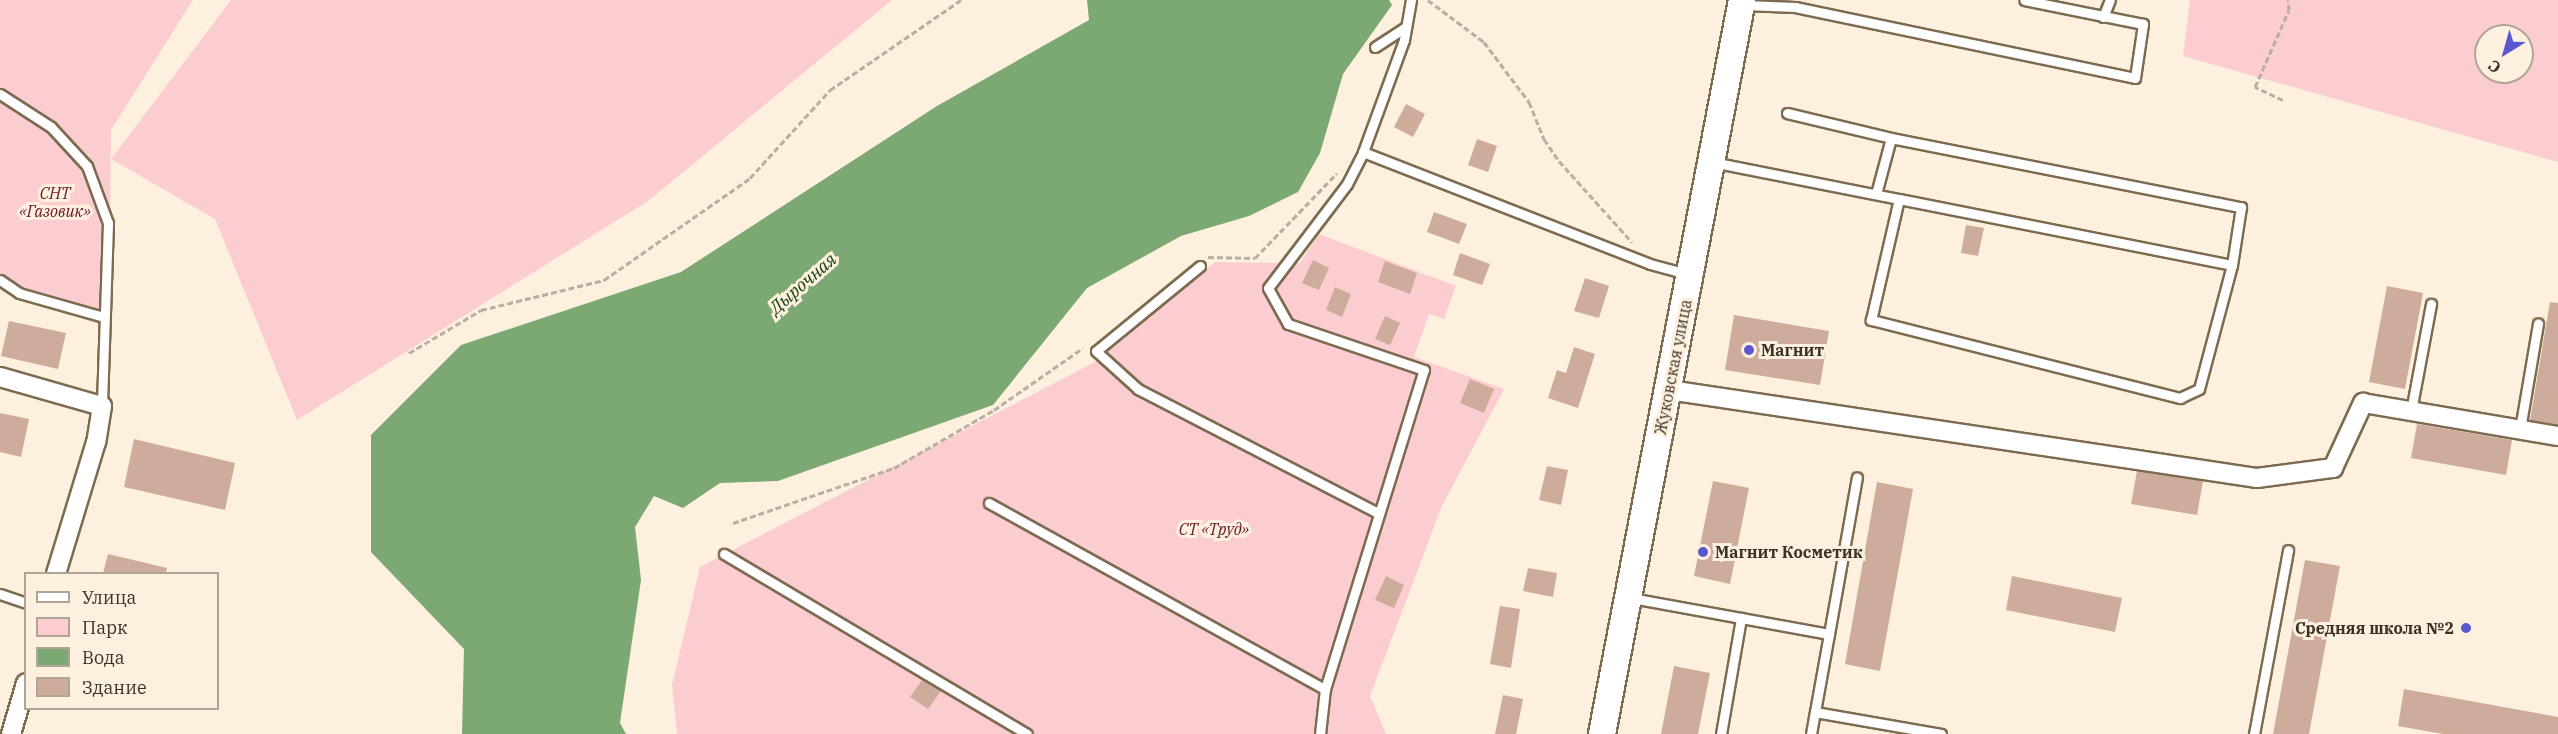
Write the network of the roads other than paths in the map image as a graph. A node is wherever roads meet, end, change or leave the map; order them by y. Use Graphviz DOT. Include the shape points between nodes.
graph roads {
  1 [pos="1411,0"];
  2 [pos="2024,0"];
  3 [pos="2110,0"];
  4 [pos="1742,2"];
  5 [pos="2103,17"];
  6 [pos="1406,27"];
  7 [pos="1375,47"];
  8 [pos="0,93"];
  9 [pos="1787,113"];
  10 [pos="1891,138"];
  11 [pos="1363,152"];
  12 [pos="1712,162"];
  13 [pos="1876,194"];
  14 [pos="1899,199"];
  15 [pos="1201,262"];
  16 [pos="2232,265"];
  17 [pos="1690,274"];
  18 [pos="0,280"];
  19 [pos="2431,304"];
  20 [pos="104,317"];
  21 [pos="2538,324"];
  22 [pos="0,377"];
  23 [pos="1670,390"];
  24 [pos="102,406"];
  25 [pos="2411,411"];
  26 [pos="2520,429"];
  27 [pos="2558,435"];
  28 [pos="1857,477"];
  29 [pos="989,503"];
  30 [pos="1378,513"];
  31 [pos="2288,550"];
  32 [pos="724,554"];
  33 [pos="56,572"];
  34 [pos="0,594"];
  35 [pos="1627,597"];
  36 [pos="24,602"];
  37 [pos="1742,618"];
  38 [pos="1829,634"];
  39 [pos="1325,689"];
  40 [pos="24,690"];
  41 [pos="1815,712"];
  42 [pos="11,734"];
  43 [pos="1027,734"];
  44 [pos="1320,734"];
  45 [pos="1602,734"];
  46 [pos="1721,734"];
  47 [pos="1811,734"];
  48 [pos="1941,734"];
  49 [pos="2254,734"];
  1 -- 6 [label="lane"];
  2 -- 5 [label="lane"];
  3 -- 5 [label="lane"];
  4 -- 5 [label="lane" via="1795,7 2135,78 2143,24"];
  4 -- 12 [label="main road, Жуковская улица"];
  6 -- 7 [label="lane"];
  6 -- 11 [label="lane"];
  8 -- 20 [label="lane" via="51,127 87,166 108,223"];
  9 -- 10 [label="lane"];
  10 -- 13 [label="lane"];
  10 -- 16 [label="lane" via="2241,207"];
  11 -- 17 [label="lane" via="1650,264"];
  11 -- 30 [label="lane" via="1347,184 1268,288 1288,324 1424,370"];
  12 -- 13 [label="lane"];
  12 -- 17 [label="main road, Жуковская улица"];
  13 -- 14 [label="lane"];
  14 -- 16 [label="lane"];
  14 -- 16 [label="lane" via="1871,320 2180,398 2199,388"];
  15 -- 30 [label="lane" via="1096,351 1138,389"];
  17 -- 23 [label="main road, Жуковская улица"];
  18 -- 20 [label="lane" via="19,293"];
  19 -- 25 [label="lane"];
  20 -- 24 [label="lane"];
  21 -- 26 [label="lane"];
  22 -- 24 [label="street"];
  23 -- 25 [label="street" via="2257,478 2333,468 2363,403"];
  23 -- 35 [label="main road, Жуковская улица"];
  24 -- 33 [label="street" via="96,442"];
  25 -- 26 [label="street"];
  26 -- 27 [label="street"];
  28 -- 38 [label="lane"];
  29 -- 39 [label="lane"];
  30 -- 39 [label="lane"];
  31 -- 49 [label="lane"];
  32 -- 43 [label="lane"];
  34 -- 36 [label="lane"];
  35 -- 37 [label="lane"];
  35 -- 45 [label="main road, Жуковская улица"];
  37 -- 38 [label="lane"];
  37 -- 46 [label="lane"];
  38 -- 41 [label="lane"];
  39 -- 44 [label="lane"];
  40 -- 42 [label="street"];
  41 -- 47 [label="lane"];
  41 -- 48 [label="lane"];
}
